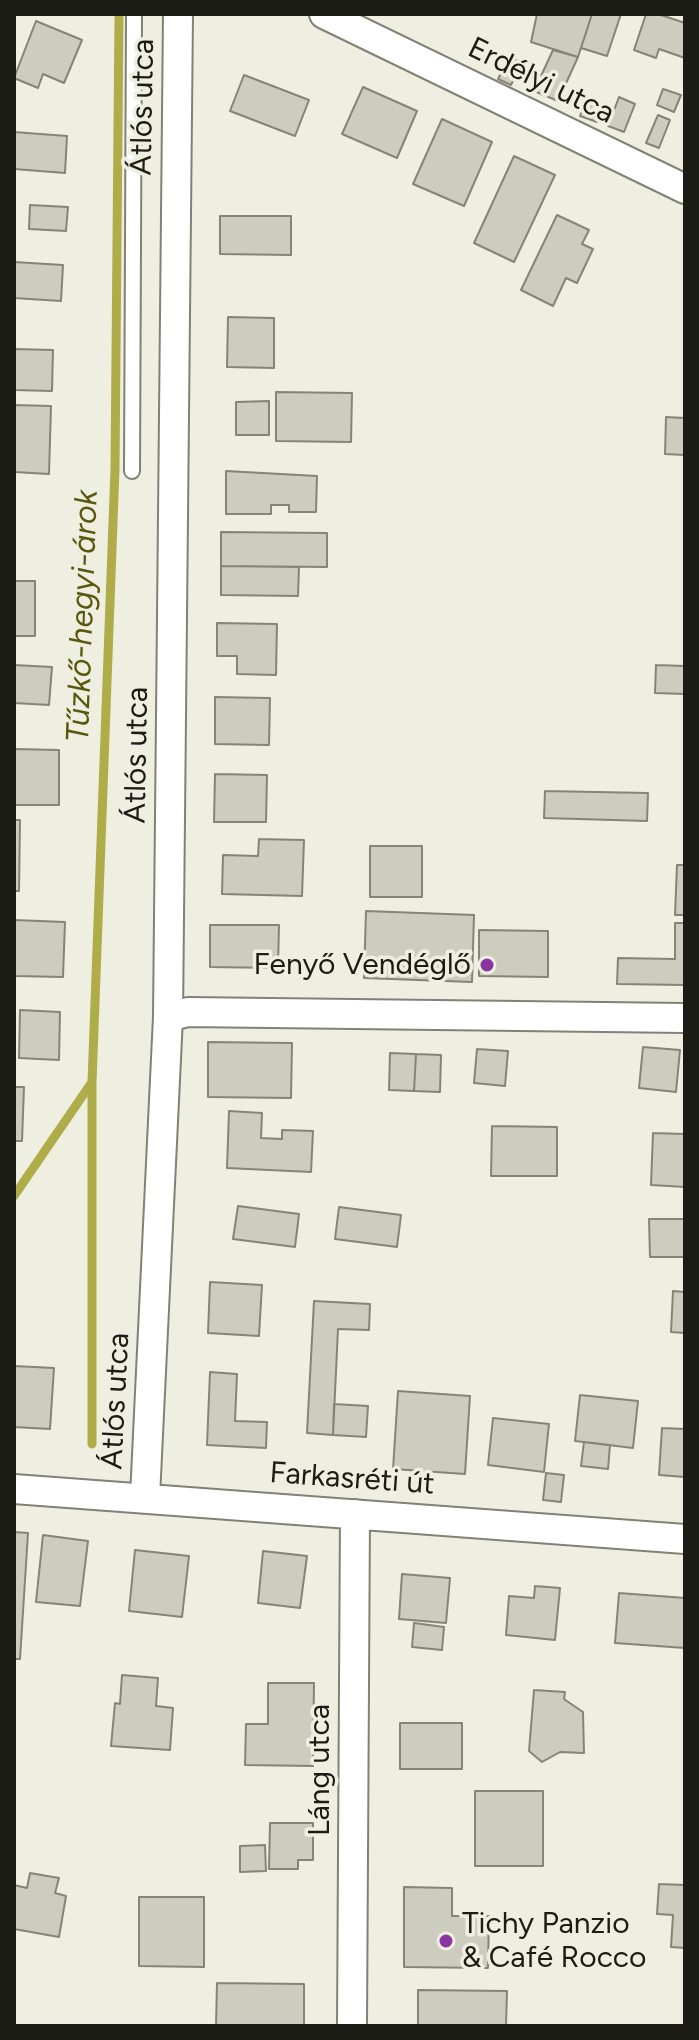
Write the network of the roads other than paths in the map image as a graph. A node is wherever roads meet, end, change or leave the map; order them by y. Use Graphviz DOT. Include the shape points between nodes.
graph roads {
  1 [pos="134,14"];
  2 [pos="178,14"];
  3 [pos="324,14"];
  4 [pos="685,189"];
  5 [pos="132,471"];
  6 [pos="168,1017"];
  7 [pos="685,1018"];
  8 [pos="14,1489"];
  9 [pos="145,1497"];
  10 [pos="355,1514"];
  11 [pos="685,1539"];
  12 [pos="352,2026"];
  1 -- 5 [label="lane"];
  2 -- 6 [label="street, Átlós utca"];
  3 -- 4 [label="street, Erdélyi utca"];
  6 -- 7 [label="street" via="188,1012"];
  6 -- 9 [label="street, Átlós utca"];
  8 -- 9 [label="street, Farkasréti út"];
  9 -- 10 [label="street, Farkasréti út"];
  10 -- 11 [label="street, Farkasréti út"];
  10 -- 12 [label="street, Láng utca"];
}
